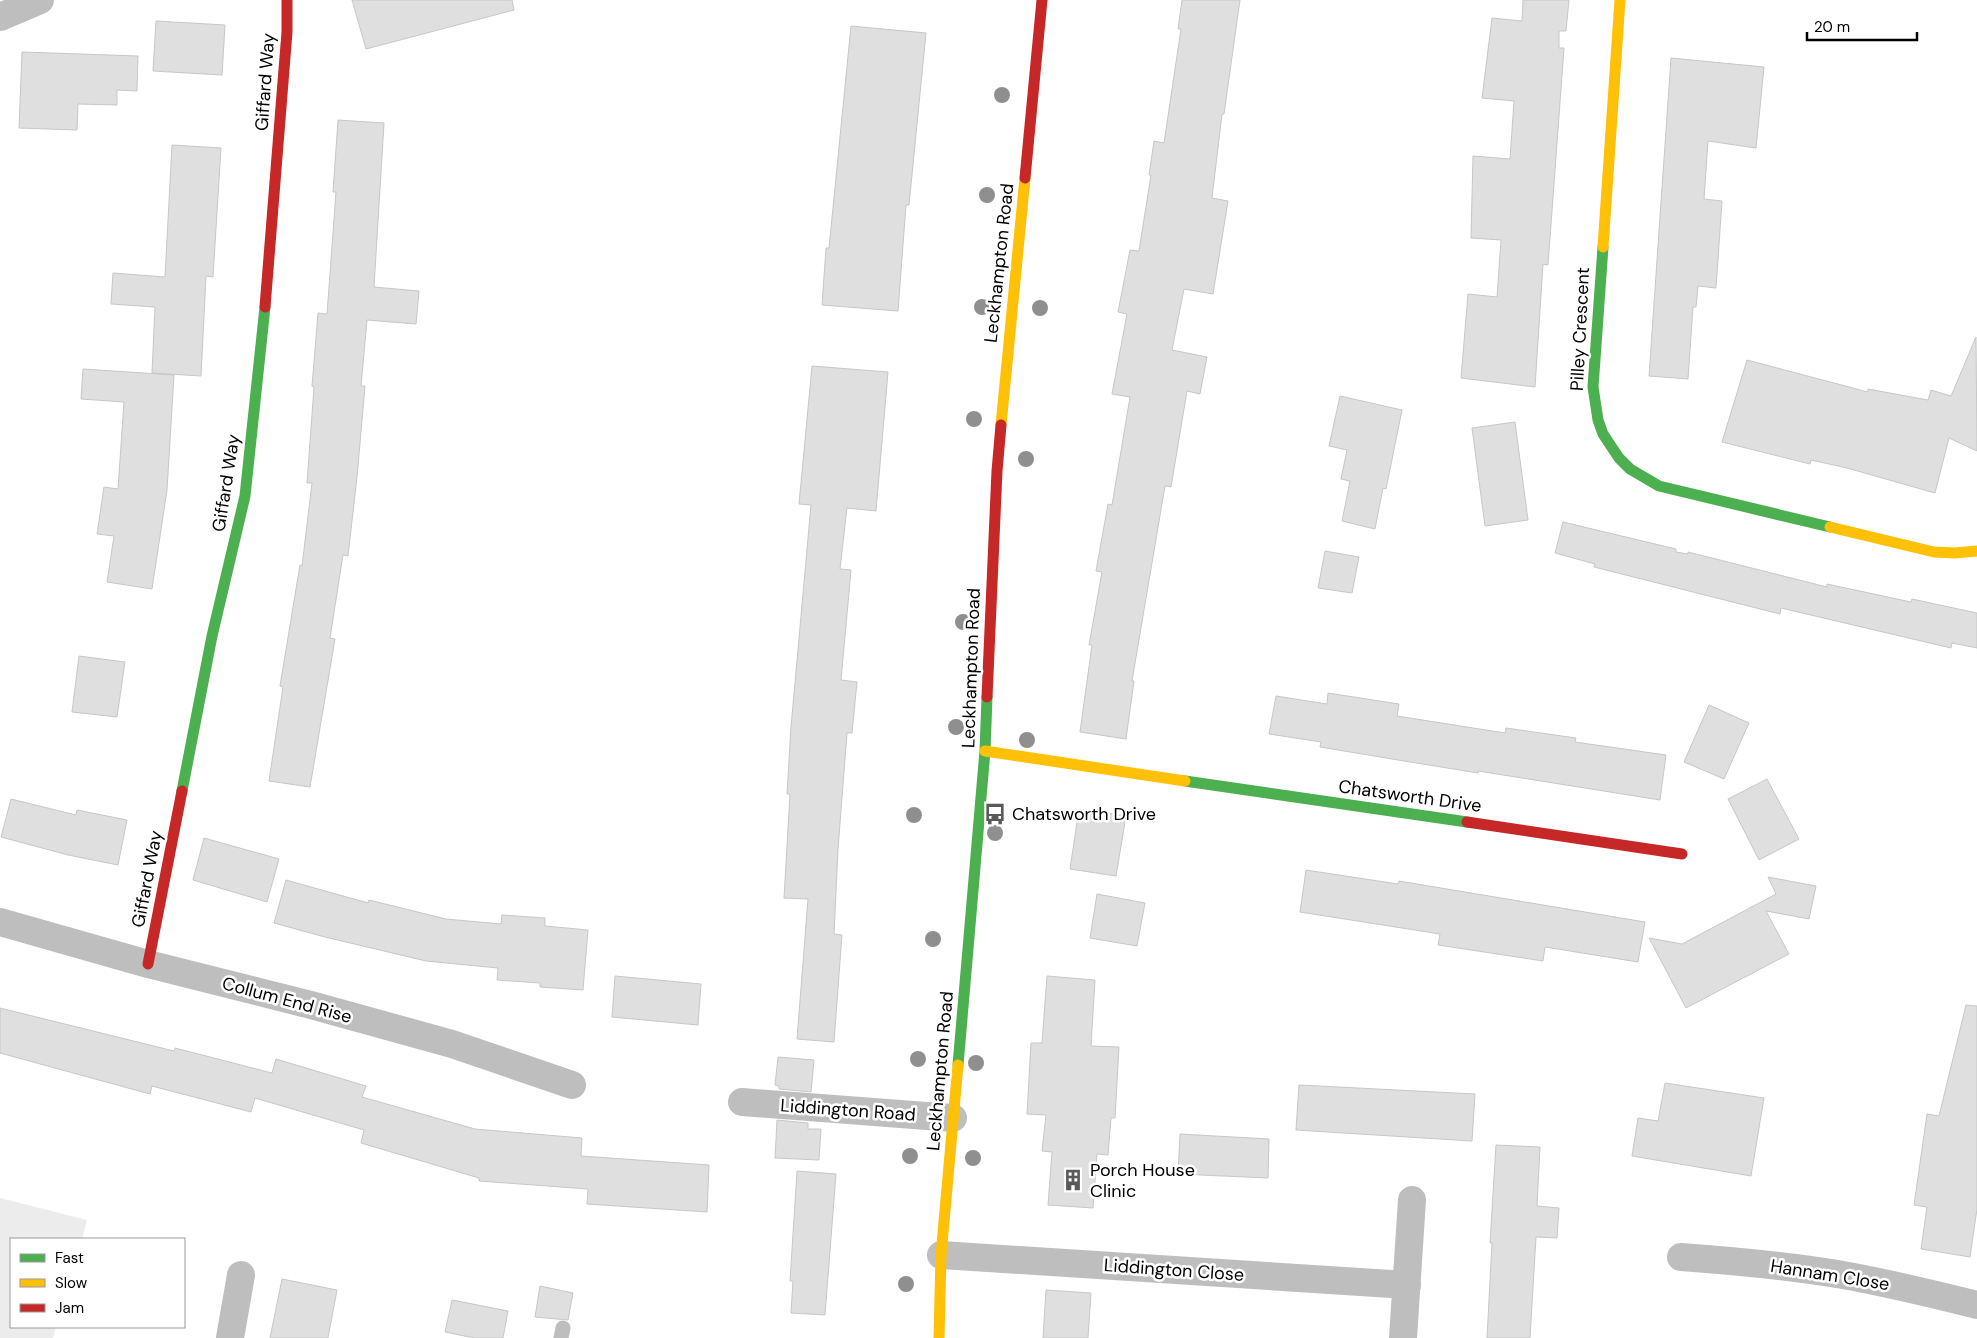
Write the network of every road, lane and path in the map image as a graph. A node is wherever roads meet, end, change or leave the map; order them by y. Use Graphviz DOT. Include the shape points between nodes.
graph roads {
  1 [pos="287,0"];
  2 [pos="1042,0"];
  3 [pos="1620,0"];
  4 [pos="1977,551"];
  5 [pos="985,751"];
  6 [pos="1682,854"];
  7 [pos="0,922"];
  8 [pos="148,964"];
  9 [pos="572,1085"];
  10 [pos="742,1102"];
  11 [pos="953,1118"];
  12 [pos="1412,1200"];
  13 [pos="941,1255"];
  14 [pos="1681,1257"];
  15 [pos="241,1275"];
  16 [pos="1407,1285"];
  17 [pos="1977,1305"];
  18 [pos="230,1338"];
  19 [pos="939,1338"];
  20 [pos="1403,1338"];
  1 -- 8 [label="street, Giffard Way" via="288,32 267,283 245,496 212,636"];
  2 -- 5 [label="street, Leckhampton Road" via="997,471"];
  3 -- 4 [label="street, Pilley Crescent" via="1593,387 1599,429 1609,447 1622,464 1658,486 1934,552"];
  5 -- 6 [label="street, Chatsworth Drive"];
  5 -- 11 [label="street, Leckhampton Road"];
  7 -- 8 [label="street, Collum End Rise"];
  8 -- 9 [label="street, Collum End Rise" via="452,1044"];
  10 -- 11 [label="street, Liddington Road"];
  11 -- 13 [label="street, Leckhampton Road"];
  12 -- 16 [label="street"];
  13 -- 16 [label="street, Liddington Close"];
  13 -- 19 [label="street, Leckhampton Road"];
  14 -- 17 [label="street, Hannam Close" via="1843,1275"];
  15 -- 18 [label="street"];
  16 -- 20 [label="street"];
}
